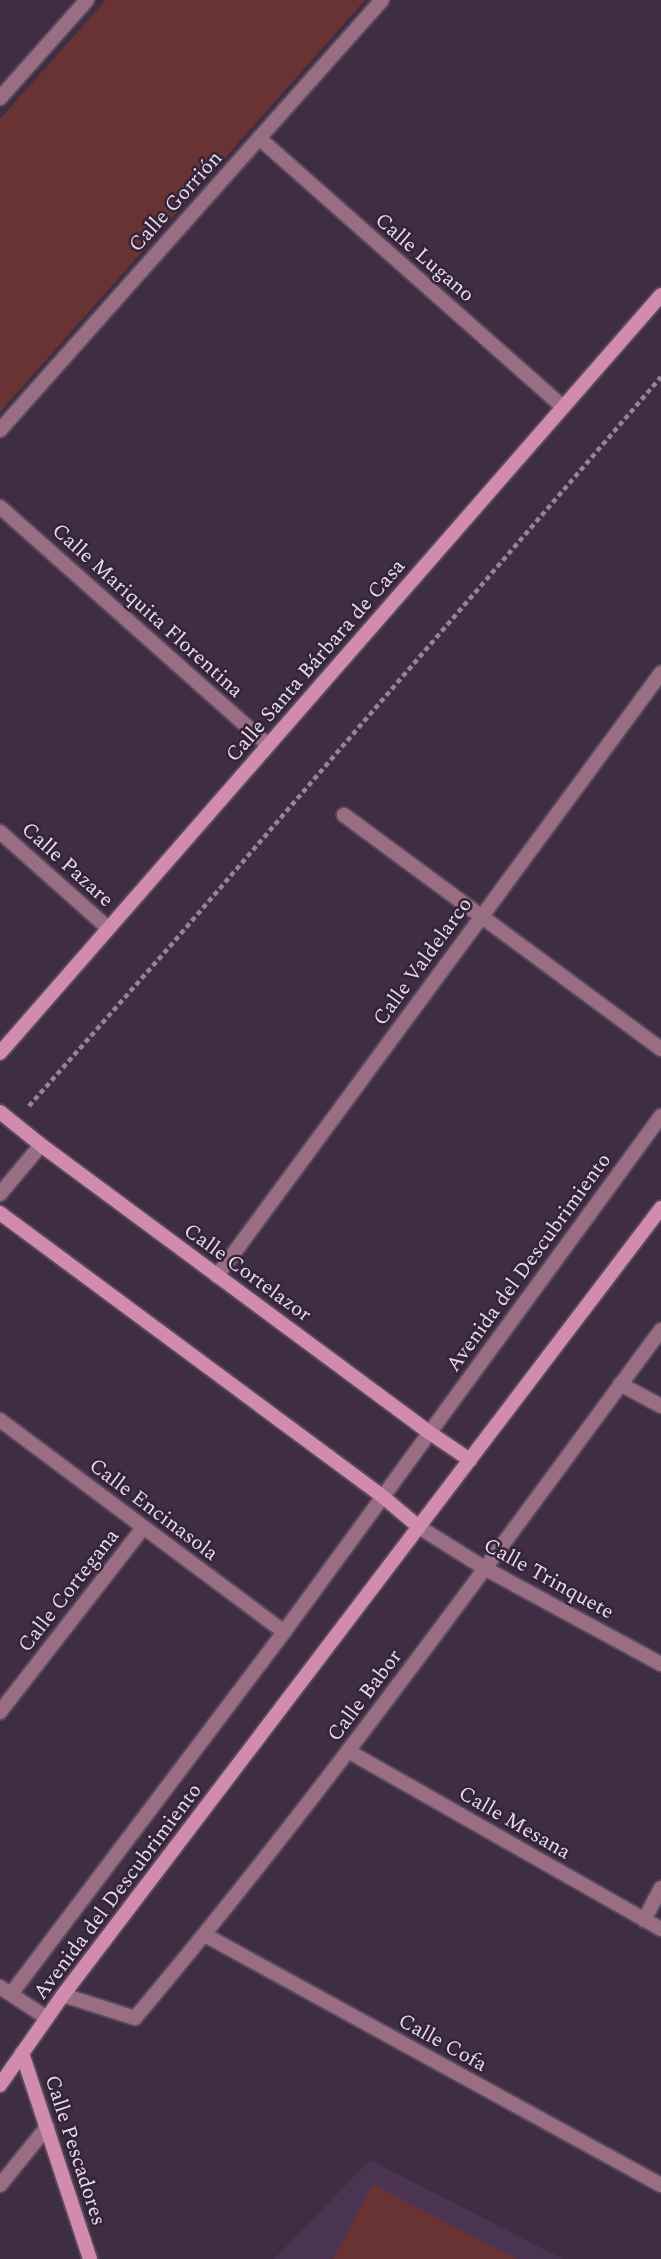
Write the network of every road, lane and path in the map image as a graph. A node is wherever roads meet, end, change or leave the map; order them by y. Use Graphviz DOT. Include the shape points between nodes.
graph roads {
  1 [pos="87,0"];
  2 [pos="382,0"];
  3 [pos="0,98"];
  4 [pos="259,138"];
  5 [pos="661,295"];
  6 [pos="661,377"];
  7 [pos="563,407"];
  8 [pos="0,430"];
  9 [pos="0,507"];
  10 [pos="661,673"];
  11 [pos="268,745"];
  12 [pos="344,815"];
  13 [pos="0,832"];
  14 [pos="481,916"];
  15 [pos="108,928"];
  16 [pos="661,1049"];
  17 [pos="0,1053"];
  18 [pos="0,1112"];
  19 [pos="661,1116"];
  20 [pos="14,1123"];
  21 [pos="41,1145"];
  22 [pos="0,1194"];
  23 [pos="661,1208"];
  24 [pos="0,1213"];
  25 [pos="218,1276"];
  26 [pos="661,1330"];
  27 [pos="620,1384"];
  28 [pos="661,1406"];
  29 [pos="0,1420"];
  30 [pos="430,1433"];
  31 [pos="470,1460"];
  32 [pos="383,1496"];
  33 [pos="419,1527"];
  34 [pos="144,1528"];
  35 [pos="486,1569"];
  36 [pos="284,1632"];
  37 [pos="661,1664"];
  38 [pos="0,1710"];
  39 [pos="348,1751"];
  40 [pos="661,1888"];
  41 [pos="644,1920"];
  42 [pos="661,1929"];
  43 [pos="205,1935"];
  44 [pos="5,1991"];
  45 [pos="63,1995"];
  46 [pos="47,2018"];
  47 [pos="22,2053"];
  48 [pos="0,2085"];
  49 [pos="47,2127"];
  50 [pos="0,2185"];
  51 [pos="661,2185"];
  52 [pos="90,2259"];
  1 -- 3 [label="street"];
  2 -- 4 [label="street, Calle Gorrión"];
  4 -- 7 [label="street, Calle Lugano"];
  4 -- 8 [label="street, Calle Gorrión"];
  5 -- 7 [label="street, Calle Santa Bárbara de Casa"];
  6 -- 20 [label="path"];
  7 -- 11 [label="street, Calle Santa Bárbara de Casa"];
  9 -- 11 [label="street, Calle Mariquita Florentina"];
  10 -- 14 [label="street, Calle Valdelarco"];
  11 -- 15 [label="street, Calle Santa Bárbara de Casa"];
  12 -- 14 [label="street"];
  13 -- 15 [label="street, Calle Pazare"];
  14 -- 16 [label="street"];
  14 -- 25 [label="street, Calle Valdelarco"];
  15 -- 17 [label="street, Calle Santa Bárbara de Casa"];
  18 -- 20 [label="street, Calle Cortelazor"];
  19 -- 30 [label="street, Avenida del Descubrimiento"];
  20 -- 21 [label="street, Calle Cortelazor"];
  21 -- 22 [label="street"];
  21 -- 25 [label="street, Calle Cortelazor"];
  23 -- 31 [label="street, Avenida del Descubrimiento"];
  24 -- 32 [label="street"];
  25 -- 30 [label="street, Calle Cortelazor"];
  26 -- 27 [label="street, Calle Babor"];
  27 -- 28 [label="street"];
  27 -- 35 [label="street, Calle Babor"];
  29 -- 34 [label="street, Calle Encinasola"];
  30 -- 31 [label="street"];
  30 -- 32 [label="street, Avenida del Descubrimiento"];
  31 -- 33 [label="street, Avenida del Descubrimiento"];
  32 -- 33 [label="street"];
  32 -- 36 [label="street, Avenida del Descubrimiento"];
  33 -- 35 [label="street, Calle Trinquete"];
  33 -- 45 [label="street, Avenida del Descubrimiento"];
  34 -- 36 [label="street, Calle Encinasola"];
  34 -- 38 [label="street, Calle Cortegana"];
  35 -- 37 [label="street, Calle Trinquete"];
  35 -- 39 [label="street, Calle Babor"];
  36 -- 44 [label="street, Avenida del Descubrimiento"];
  39 -- 41 [label="street, Calle Mesana"];
  39 -- 43 [label="street, Calle Babor"];
  40 -- 41 [label="street"];
  41 -- 42 [label="street, Calle Mesana"];
  43 -- 45 [label="street, Calle Babor" via="135,2018"];
  43 -- 51 [label="street, Calle Cofa"];
  44 -- 46 [label="street, Avenida del Descubrimiento"];
  45 -- 46 [label="street, Avenida del Descubrimiento"];
  46 -- 47 [label="street"];
  47 -- 48 [label="street"];
  47 -- 49 [label="street, Calle Pescadores"];
  49 -- 50 [label="street"];
  49 -- 52 [label="street, Calle Pescadores"];
}
